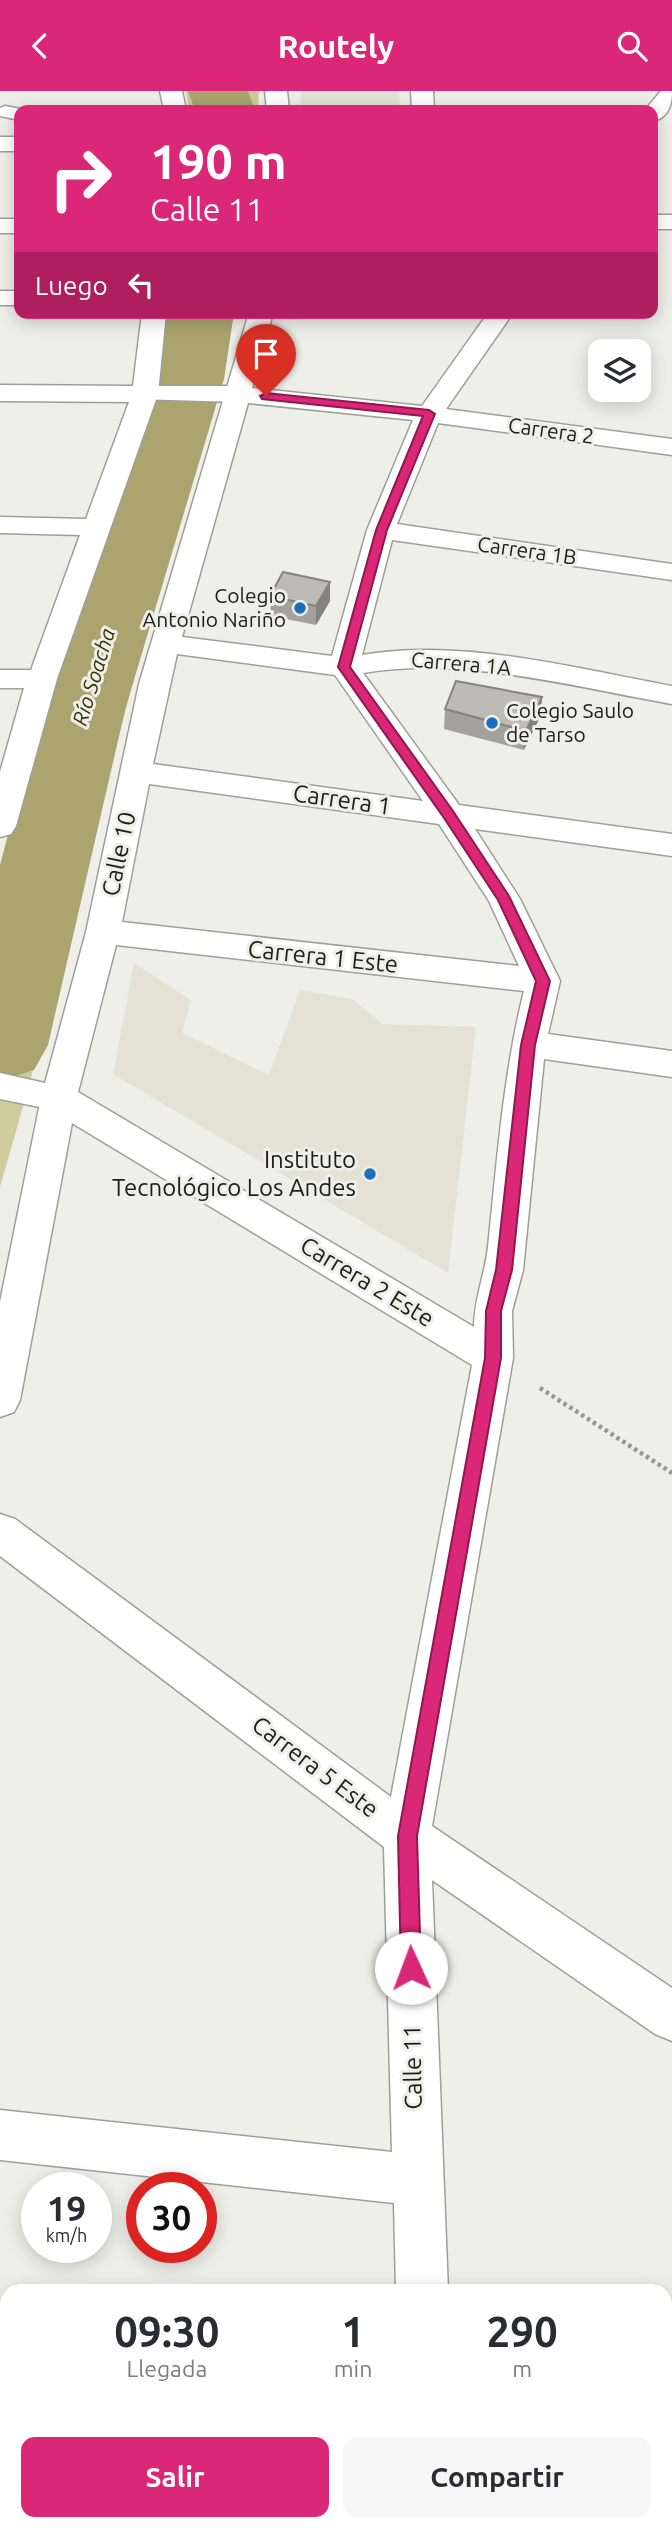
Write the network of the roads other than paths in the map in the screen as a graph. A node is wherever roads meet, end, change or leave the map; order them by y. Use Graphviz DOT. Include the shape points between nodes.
graph roads {
  1 [pos="672,92"];
  2 [pos="658,109"];
  3 [pos="154,319"];
  4 [pos="259,319"];
  5 [pos="497,319"];
  6 [pos="0,393"];
  7 [pos="232,393"];
  8 [pos="151,394"];
  9 [pos="429,414"];
  10 [pos="672,447"];
  11 [pos="0,525"];
  12 [pos="97,527"];
  13 [pos="381,530"];
  14 [pos="672,572"];
  15 [pos="167,644"];
  16 [pos="344,667"];
  17 [pos="0,679"];
  18 [pos="42,679"];
  19 [pos="672,695"];
  20 [pos="136,772"];
  21 [pos="449,814"];
  22 [pos="0,826"];
  23 [pos="672,845"];
  24 [pos="103,932"];
  25 [pos="543,981"];
  26 [pos="528,1045"];
  27 [pos="672,1064"];
  28 [pos="0,1086"];
  29 [pos="53,1096"];
  30 [pos="493,1358"];
  31 [pos="0,1400"];
  32 [pos="0,1532"];
  33 [pos="407,1836"];
  34 [pos="672,2017"];
  35 [pos="0,2135"];
  36 [pos="416,2180"];
  37 [pos="422,2284"];
  1 -- 2 [label="street"];
  3 -- 8 [label="street"];
  4 -- 7 [label="street, Calle 10"];
  5 -- 9 [label="street"];
  6 -- 8 [label="street"];
  7 -- 8 [label="street, Carrera 2"];
  7 -- 9 [label="street, Carrera 2"];
  7 -- 15 [label="street, Calle 10"];
  8 -- 12 [label="street"];
  9 -- 10 [label="street, Carrera 2"];
  9 -- 13 [label="street"];
  11 -- 12 [label="street"];
  12 -- 18 [label="street"];
  13 -- 14 [label="street, Carrera 1B"];
  13 -- 16 [label="street"];
  15 -- 16 [label="street, Carrera 1A"];
  15 -- 20 [label="street, Calle 10"];
  16 -- 19 [label="street, Carrera 1A" via="396,658 464,659"];
  16 -- 21 [label="street"];
  17 -- 18 [label="street"];
  18 -- 22 [label="street"];
  20 -- 21 [label="street, Carrera 1"];
  20 -- 24 [label="street, Calle 10"];
  21 -- 23 [label="street, Carrera 1"];
  21 -- 25 [label="street" via="504,899"];
  24 -- 25 [label="street, Carrera 1 Este"];
  24 -- 29 [label="street, Calle 10"];
  25 -- 26 [label="street, Calle 11"];
  26 -- 27 [label="street"];
  26 -- 30 [label="street, Calle 11" via="504,1270 494,1311"];
  28 -- 29 [label="street"];
  29 -- 30 [label="street, Carrera 2 Este"];
  29 -- 31 [label="street, Calle 10"];
  30 -- 33 [label="street, Calle 11"];
  32 -- 33 [label="street, Carrera 5 Este"];
  33 -- 34 [label="street, Carrera 5 Este"];
  33 -- 36 [label="street, Calle 11"];
  35 -- 36 [label="street"];
  36 -- 37 [label="street, Calle 11"];
}
